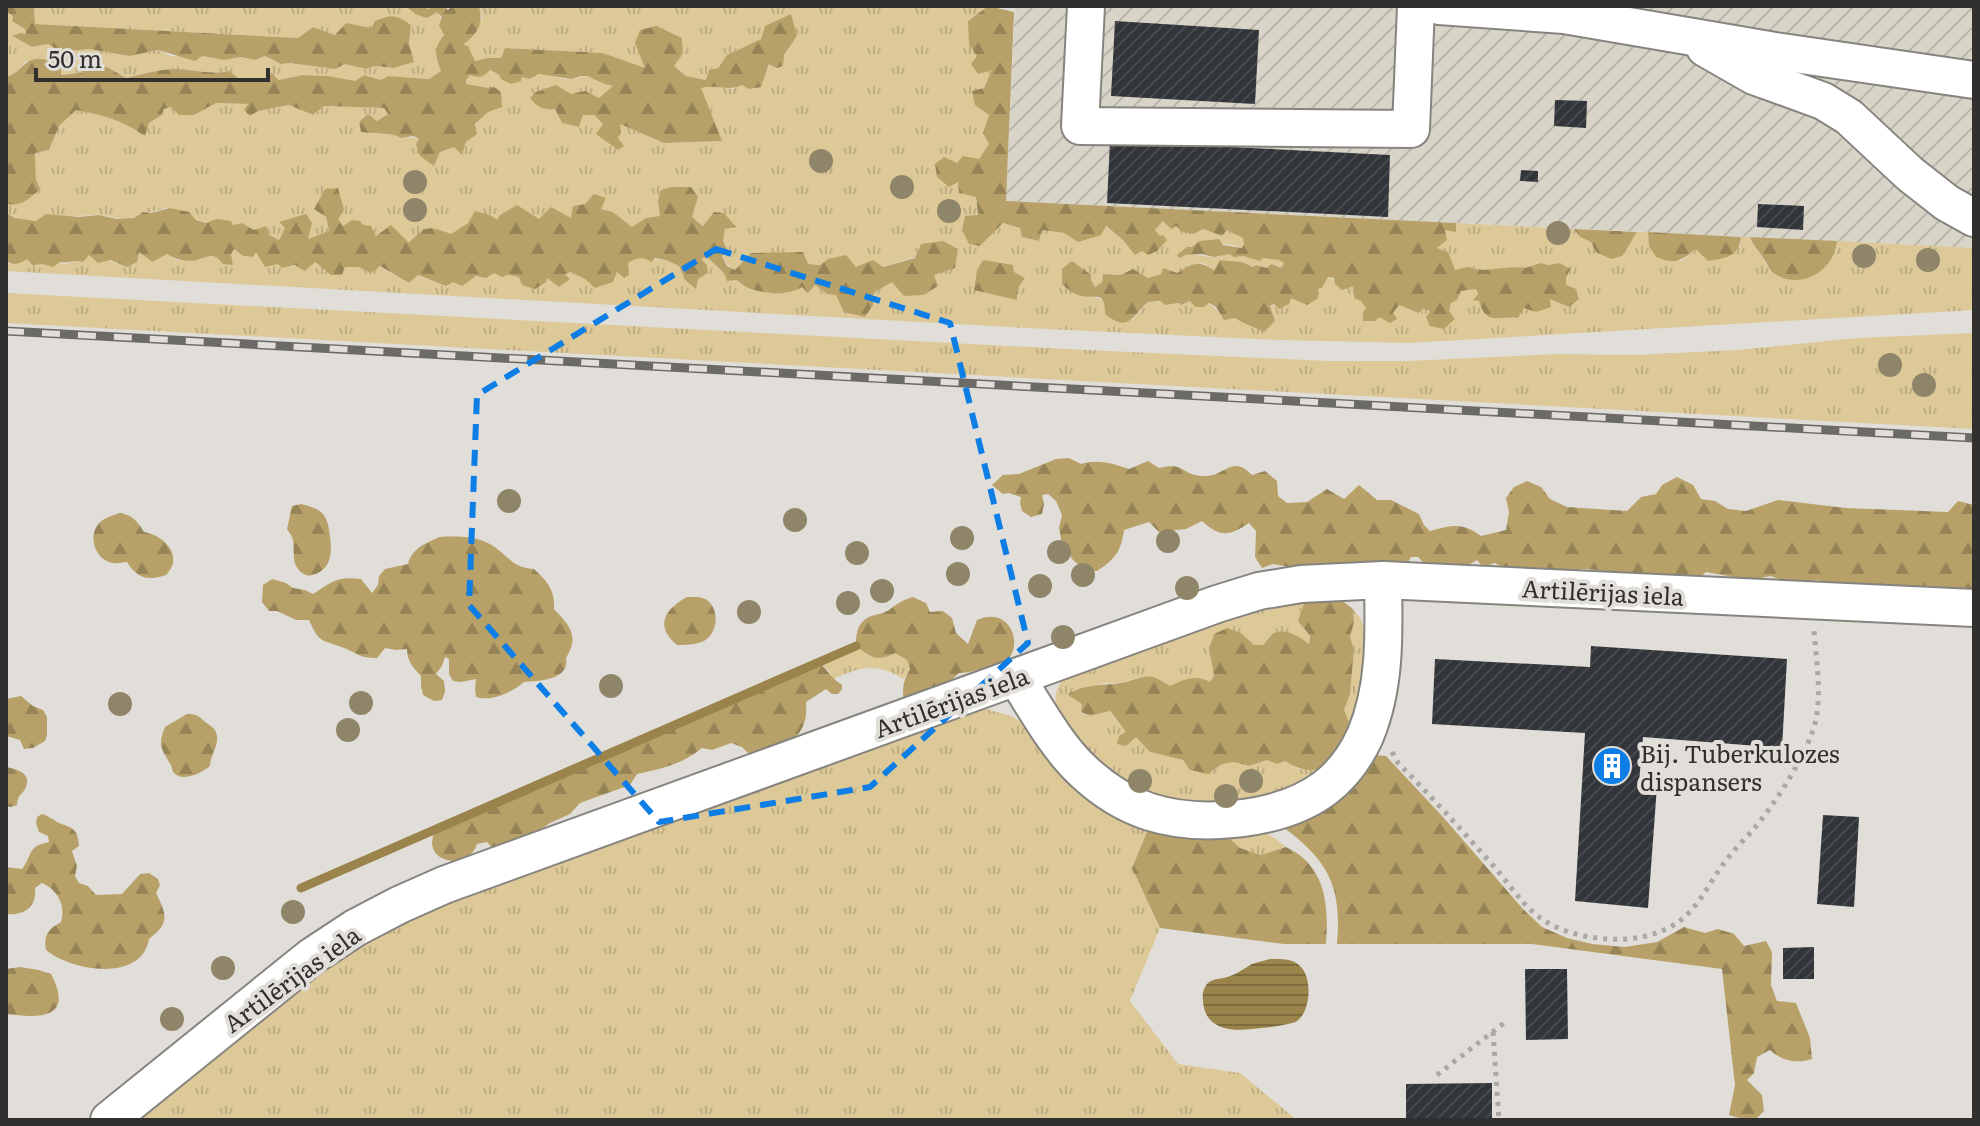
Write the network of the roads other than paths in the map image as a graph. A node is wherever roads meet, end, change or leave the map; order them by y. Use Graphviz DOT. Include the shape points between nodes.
graph roads {
  1 [pos="1086,6"];
  2 [pos="1416,6"];
  3 [pos="1439,6"];
  4 [pos="1683,35"];
  5 [pos="1974,80"];
  6 [pos="1974,218"];
  7 [pos="1383,580"];
  8 [pos="1974,608"];
  9 [pos="1016,677"];
  10 [pos="109,1120"];
  1 -- 2 [label="street" via="1080,126 1411,129"];
  3 -- 4 [label="street" via="1564,15"];
  4 -- 5 [label="street"];
  4 -- 6 [label="street" via="1754,76 1823,101 1849,117 1910,174"];
  7 -- 8 [label="street, Artilērijas iela"];
  7 -- 9 [label="street, Artilērijas iela" via="1259,591"];
  7 -- 9 [label="street" via="1380,682 1364,737 1346,767 1324,789 1270,813 1192,820 1129,804 1073,761"];
  9 -- 10 [label="street, Artilērijas iela" via="399,905 311,957"];
}
